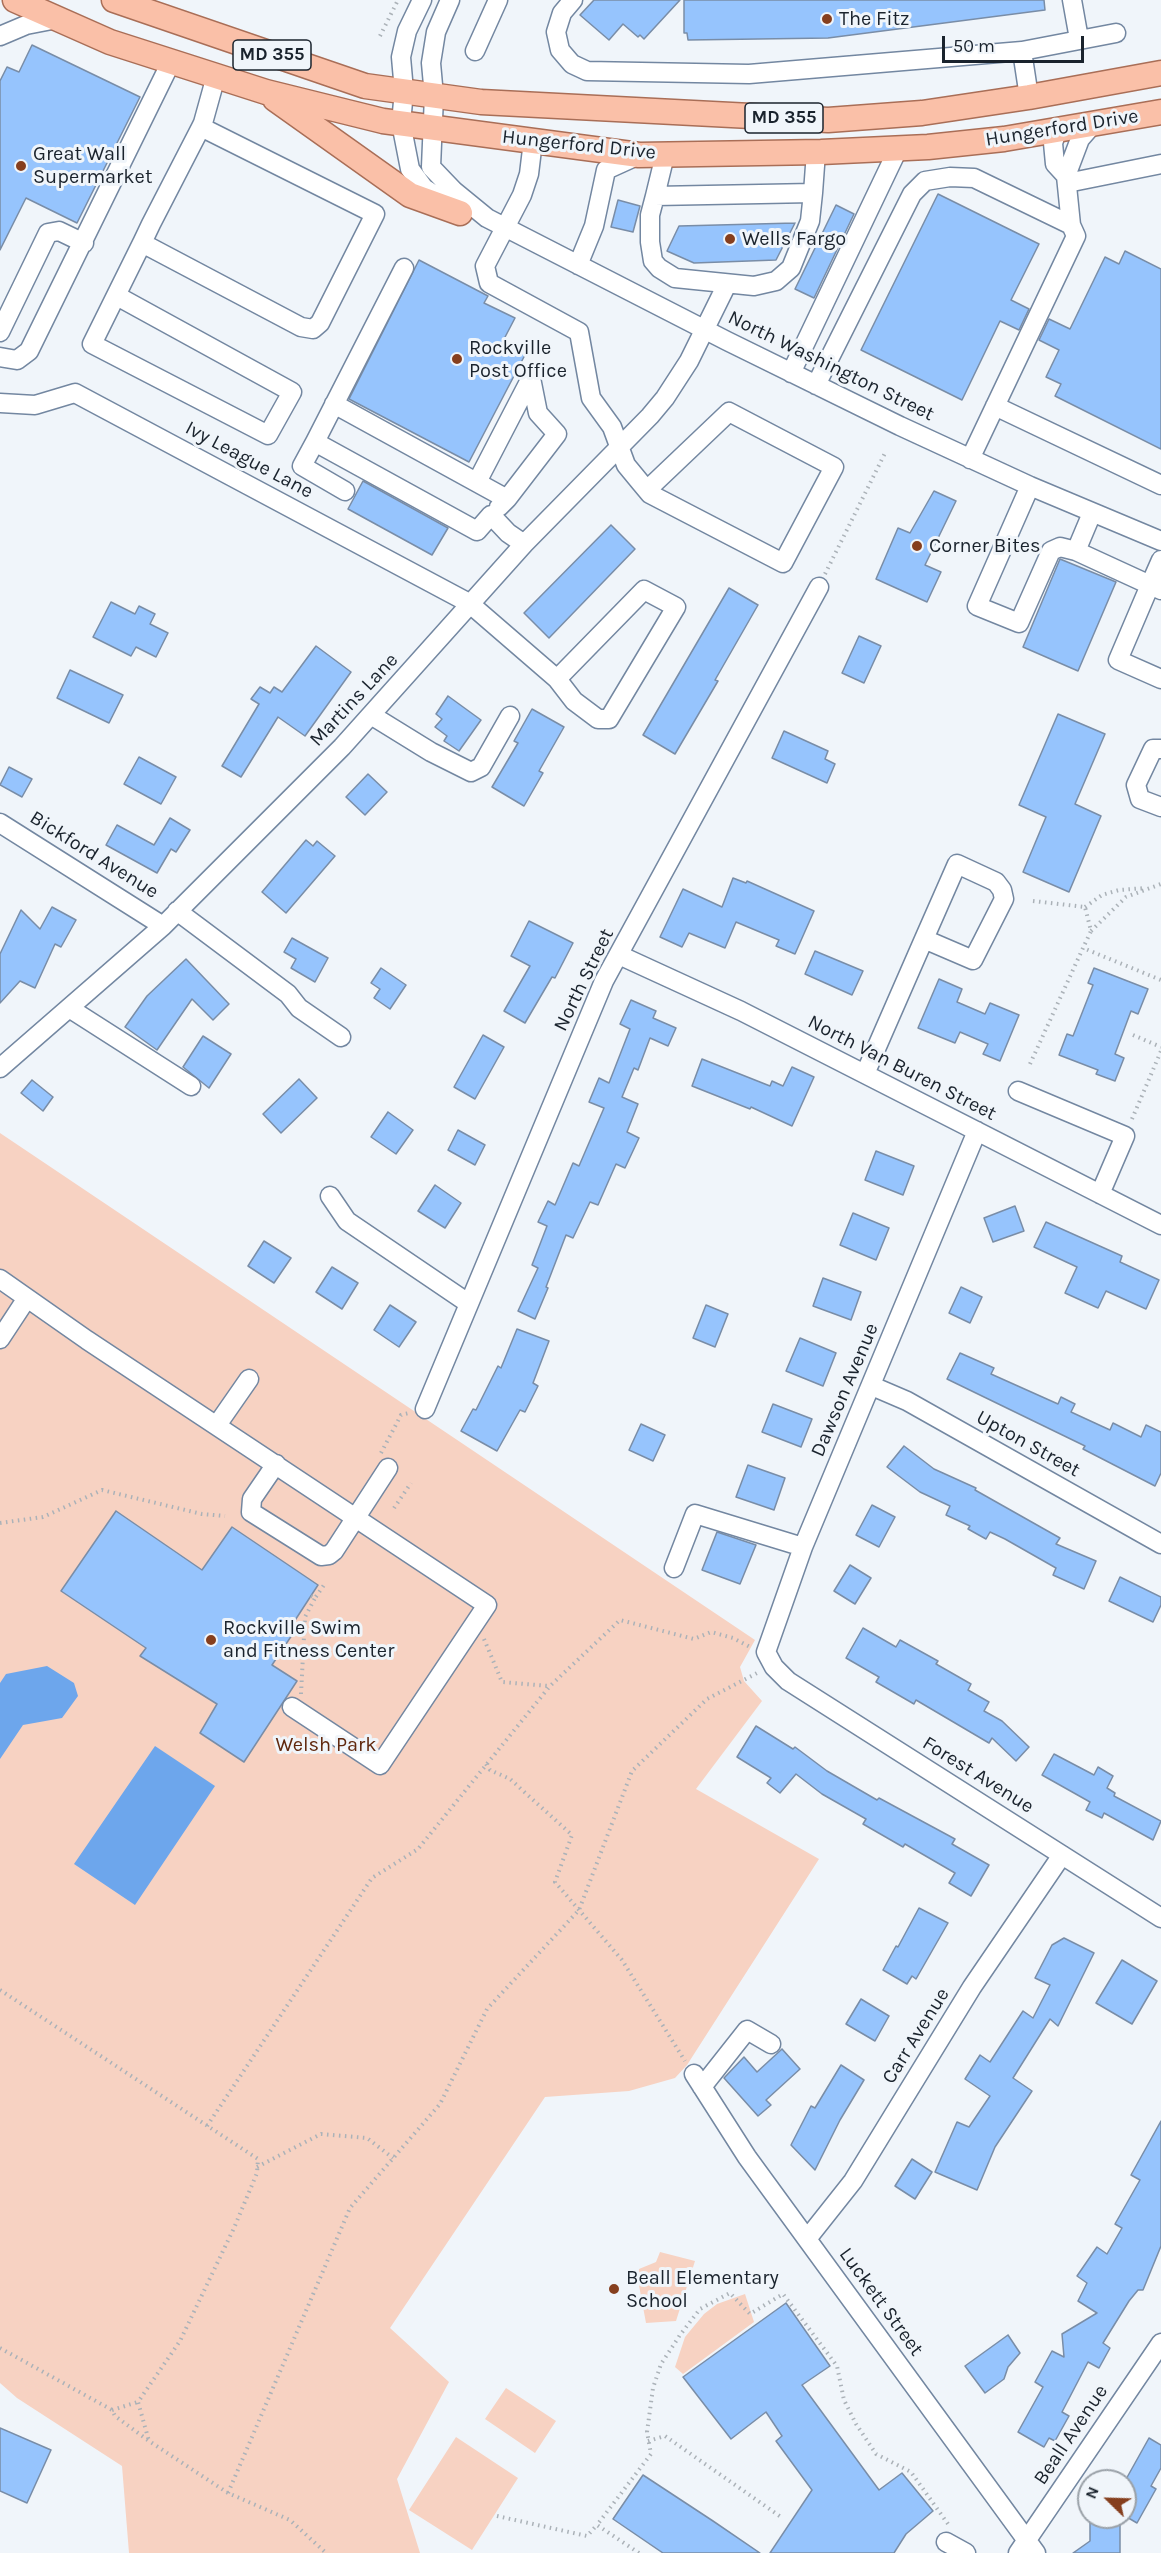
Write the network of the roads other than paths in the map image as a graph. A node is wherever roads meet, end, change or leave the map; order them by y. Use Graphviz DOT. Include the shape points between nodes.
graph roads {
  1 [pos="15,0"];
  2 [pos="114,0"];
  3 [pos="422,0"];
  4 [pos="450,0"];
  5 [pos="498,0"];
  6 [pos="573,0"];
  7 [pos="1072,0"];
  8 [pos="57,19"];
  9 [pos="1116,33"];
  10 [pos="0,36"];
  11 [pos="1079,39"];
  12 [pos="475,51"];
  13 [pos="1022,51"];
  14 [pos="171,62"];
  15 [pos="1161,73"];
  16 [pos="216,76"];
  17 [pos="1132,78"];
  18 [pos="404,91"];
  19 [pos="266,93"];
  20 [pos="434,96"];
  21 [pos="1029,97"];
  22 [pos="1161,112"];
  23 [pos="401,123"];
  24 [pos="1094,123"];
  25 [pos="201,127"];
  26 [pos="432,127"];
  27 [pos="1058,129"];
  28 [pos="533,141"];
  29 [pos="950,145"];
  30 [pos="898,148"];
  31 [pos="816,152"];
  32 [pos="639,154"];
  33 [pos="665,155"];
  34 [pos="1161,164"];
  35 [pos="1066,179"];
  36 [pos="813,193"];
  37 [pos="655,196"];
  38 [pos="460,213"];
  39 [pos="487,218"];
  40 [pos="1071,225"];
  41 [pos="506,228"];
  42 [pos="84,243"];
  43 [pos="142,243"];
  44 [pos="578,265"];
  45 [pos="404,268"];
  46 [pos="727,284"];
  47 [pos="117,296"];
  48 [pos="705,330"];
  49 [pos="0,332"];
  50 [pos="0,357"];
  51 [pos="791,373"];
  52 [pos="816,385"];
  53 [pos="0,403"];
  54 [pos="334,404"];
  55 [pos="995,406"];
  56 [pos="315,442"];
  57 [pos="620,447"];
  58 [pos="970,459"];
  59 [pos="477,483"];
  60 [pos="1161,485"];
  61 [pos="1030,486"];
  62 [pos="647,490"];
  63 [pos="345,491"];
  64 [pos="507,499"];
  65 [pos="1092,513"];
  66 [pos="491,514"];
  67 [pos="1161,541"];
  68 [pos="524,544"];
  69 [pos="1076,551"];
  70 [pos="1161,561"];
  71 [pos="819,587"];
  72 [pos="1156,587"];
  73 [pos="469,603"];
  74 [pos="558,679"];
  75 [pos="1161,679"];
  76 [pos="371,716"];
  77 [pos="510,716"];
  78 [pos="1161,748"];
  79 [pos="1161,807"];
  80 [pos="0,823"];
  81 [pos="177,911"];
  82 [pos="163,926"];
  83 [pos="924,939"];
  84 [pos="620,955"];
  85 [pos="69,1008"];
  86 [pos="341,1037"];
  87 [pos="0,1068"];
  88 [pos="864,1074"];
  89 [pos="191,1086"];
  90 [pos="1017,1091"];
  91 [pos="976,1131"];
  92 [pos="1100,1194"];
  93 [pos="330,1196"];
  94 [pos="1161,1225"];
  95 [pos="0,1279"];
  96 [pos="27,1298"];
  97 [pos="468,1303"];
  98 [pos="0,1339"];
  99 [pos="249,1379"];
  100 [pos="872,1386"];
  101 [pos="425,1409"];
  102 [pos="217,1425"];
  103 [pos="276,1464"];
  104 [pos="388,1468"];
  105 [pos="357,1517"];
  106 [pos="1161,1544"];
  107 [pos="804,1547"];
  108 [pos="674,1568"];
  109 [pos="770,1659"];
  110 [pos="293,1708"];
  111 [pos="1062,1855"];
  112 [pos="1161,1918"];
  113 [pos="771,2044"];
  114 [pos="807,2240"];
  115 [pos="1161,2343"];
  116 [pos="948,2535"];
  117 [pos="1027,2548"];
  118 [pos="966,2553"];
  1 -- 8 [label="main road, Hungerford Drive / MD 355"];
  2 -- 18 [label="main road, Hungerford Drive / MD 355" via="366,86"];
  3 -- 18 [label="street, North Washington Street" via="407,31 401,57"];
  4 -- 20 [label="street, North Washington Street" via="436,32 431,63"];
  5 -- 12 [label="street"];
  6 -- 13 [label="street" via="562,13 556,32 560,50 572,64 600,73 749,75"];
  7 -- 11 [label="street"];
  8 -- 10 [label="street" via="26,25"];
  8 -- 14 [label="main road, Hungerford Drive / MD 355"];
  9 -- 11 [label="street"];
  11 -- 13 [label="street"];
  13 -- 21 [label="street"];
  14 -- 16 [label="main road, Hungerford Drive / MD 355"];
  14 -- 42 [label="street"];
  15 -- 17 [label="main road, Hungerford Drive / MD 355"];
  16 -- 19 [label="main road, Hungerford Drive / MD 355"];
  16 -- 25 [label="street"];
  17 -- 21 [label="main road, Hungerford Drive / MD 355"];
  17 -- 27 [label="main road" via="1121,89 1072,101"];
  18 -- 20 [label="main road, Hungerford Drive / MD 355"];
  18 -- 23 [label="street, North Washington Street"];
  19 -- 23 [label="main road, Hungerford Drive / MD 355"];
  19 -- 38 [label="main road" via="410,195"];
  20 -- 21 [label="main road, Hungerford Drive / MD 355" via="493,103 828,120 922,113"];
  20 -- 26 [label="street, North Washington Street"];
  21 -- 29 [label="main road" via="1021,112 983,120"];
  22 -- 24 [label="main road, Hungerford Drive / MD 355"];
  23 -- 26 [label="main road, Hungerford Drive / MD 355"];
  23 -- 38 [label="street, North Washington Street" via="410,169 424,189"];
  24 -- 27 [label="main road, Hungerford Drive / MD 355"];
  24 -- 35 [label="street" via="1080,139"];
  25 -- 43 [label="street"];
  25 -- 43 [label="street" via="375,214 320,323 313,329 301,327"];
  26 -- 28 [label="main road, Hungerford Drive / MD 355"];
  26 -- 39 [label="street, North Washington Street" via="431,167"];
  27 -- 29 [label="main road, Hungerford Drive / MD 355"];
  27 -- 35 [label="street" via="1053,143 1055,164"];
  28 -- 32 [label="main road, Hungerford Drive / MD 355"];
  28 -- 41 [label="street" via="529,174"];
  29 -- 30 [label="main road, Hungerford Drive / MD 355"];
  30 -- 31 [label="main road, Hungerford Drive / MD 355"];
  30 -- 51 [label="street"];
  31 -- 33 [label="main road, Hungerford Drive / MD 355"];
  31 -- 36 [label="street"];
  32 -- 33 [label="main road, Hungerford Drive / MD 355"];
  32 -- 44 [label="street" via="606,170 594,226"];
  33 -- 37 [label="street"];
  34 -- 35 [label="street"];
  35 -- 40 [label="street"];
  36 -- 37 [label="street"];
  36 -- 46 [label="street" via="810,221 791,268 776,281 754,286"];
  37 -- 46 [label="street" via="650,215 653,261 675,278"];
  38 -- 39 [label="street, North Washington Street"];
  39 -- 41 [label="street, North Washington Street"];
  40 -- 52 [label="street" via="974,178 925,181 912,194"];
  40 -- 55 [label="street" via="1076,236"];
  41 -- 44 [label="street, North Washington Street"];
  41 -- 57 [label="street" via="485,266 489,282 579,332 591,398 612,427"];
  42 -- 49 [label="street" via="59,231 48,233"];
  42 -- 50 [label="street" via="29,351 17,360"];
  43 -- 47 [label="street"];
  44 -- 48 [label="street, North Washington Street"];
  45 -- 54 [label="street"];
  46 -- 48 [label="street, Martins Lane"];
  47 -- 47 [label="street" via="92,344 268,435 292,392"];
  48 -- 51 [label="street, North Washington Street"];
  48 -- 57 [label="street, Martins Lane" via="665,398"];
  51 -- 52 [label="street, North Washington Street"];
  52 -- 58 [label="street, North Washington Street"];
  53 -- 73 [label="street, Ivy League Lane" via="35,405 75,393"];
  54 -- 56 [label="street"];
  54 -- 59 [label="street"];
  55 -- 58 [label="street"];
  55 -- 60 [label="street"];
  56 -- 63 [label="street" via="302,466"];
  56 -- 66 [label="street" via="477,531"];
  57 -- 62 [label="street" via="626,465"];
  57 -- 68 [label="street, Martins Lane"];
  58 -- 61 [label="street, North Washington Street"];
  59 -- 64 [label="street"];
  59 -- 64 [label="street" via="531,378 538,413 557,434"];
  61 -- 65 [label="street, North Washington Street"];
  61 -- 69 [label="street" via="977,606 1019,623 1052,551 1060,547"];
  62 -- 62 [label="street" via="783,563 834,467 729,412"];
  64 -- 66 [label="street"];
  65 -- 67 [label="street, North Washington Street"];
  65 -- 69 [label="street"];
  66 -- 68 [label="street"];
  68 -- 73 [label="street, Martins Lane"];
  69 -- 72 [label="street"];
  70 -- 72 [label="street"];
  71 -- 84 [label="street, North Street"];
  72 -- 75 [label="street" via="1118,660"];
  73 -- 74 [label="street, Ivy League Lane"];
  73 -- 76 [label="street, Martins Lane"];
  74 -- 74 [label="street, Ivy League Lane" via="644,590 676,607 609,718 598,719 574,701"];
  76 -- 77 [label="street" via="471,772 481,767"];
  76 -- 81 [label="street, Martins Lane"];
  78 -- 79 [label="street" via="1153,749 1136,784 1140,799"];
  80 -- 82 [label="street, Bickford Avenue"];
  81 -- 82 [label="street, Martins Lane"];
  81 -- 86 [label="street"];
  82 -- 85 [label="street, Martins Lane"];
  83 -- 83 [label="street" via="957,864 996,882 1002,890 1004,899 973,960"];
  83 -- 88 [label="street"];
  84 -- 88 [label="street, North Van Buren Street"];
  84 -- 97 [label="street, North Street" via="604,981"];
  85 -- 87 [label="street, Martins Lane"];
  85 -- 89 [label="street"];
  88 -- 91 [label="street, North Van Buren Street"];
  90 -- 92 [label="street" via="1125,1136"];
  91 -- 92 [label="street, North Van Buren Street"];
  91 -- 100 [label="street, Dawson Avenue"];
  92 -- 94 [label="street, North Van Buren Street"];
  93 -- 97 [label="street" via="347,1221"];
  95 -- 96 [label="street"];
  96 -- 98 [label="street"];
  96 -- 102 [label="street"];
  97 -- 101 [label="street, North Street"];
  99 -- 102 [label="street"];
  100 -- 106 [label="street, Upton Street" via="907,1401"];
  100 -- 107 [label="street, Dawson Avenue"];
  102 -- 103 [label="street"];
  103 -- 105 [label="street"];
  103 -- 105 [label="street" via="252,1499 251,1512 321,1556 334,1551"];
  104 -- 105 [label="street"];
  105 -- 110 [label="street" via="487,1605 380,1765"];
  107 -- 108 [label="street" via="695,1514"];
  107 -- 109 [label="street, Dawson Avenue"];
  109 -- 111 [label="street, Forest Avenue" via="788,1681"];
  111 -- 112 [label="street, Forest Avenue"];
  111 -- 114 [label="street, Carr Avenue" via="972,1987 853,2181"];
  113 -- 114 [label="street, Luckett Street" via="747,2030 698,2081"];
  114 -- 117 [label="street, Luckett Street"];
  115 -- 117 [label="street, Beall Avenue"];
  116 -- 118 [label="street"];
}
